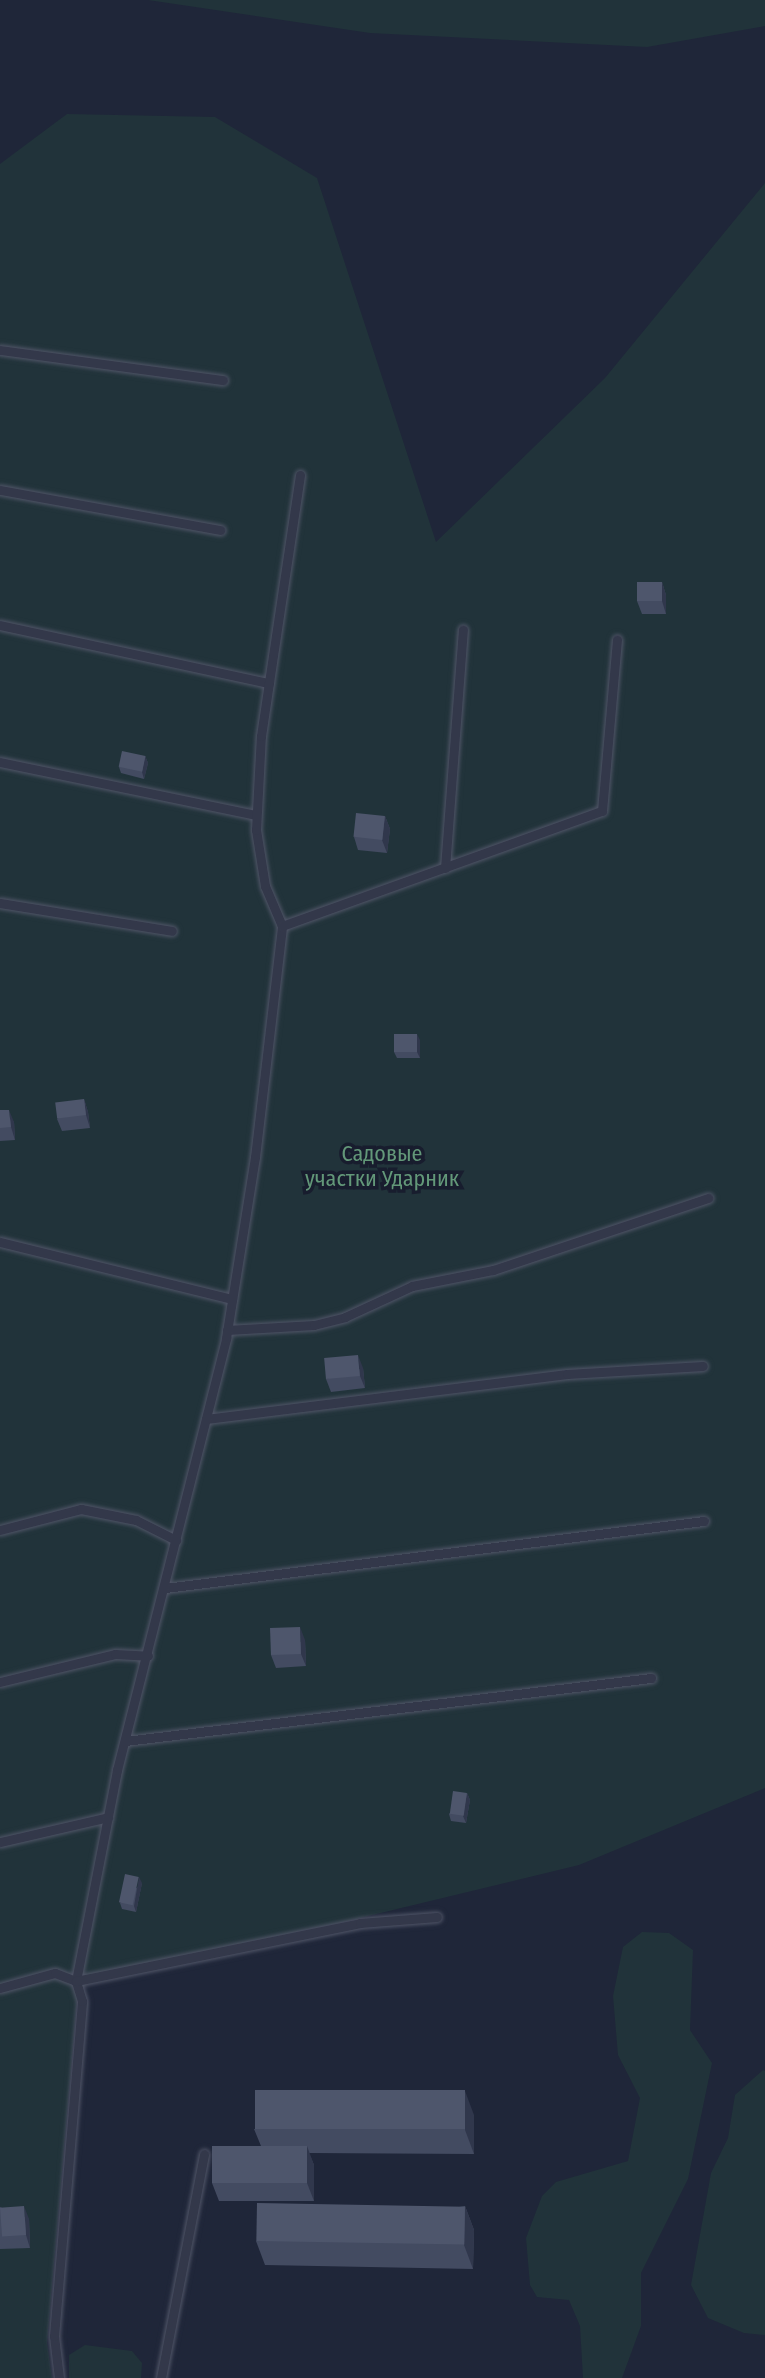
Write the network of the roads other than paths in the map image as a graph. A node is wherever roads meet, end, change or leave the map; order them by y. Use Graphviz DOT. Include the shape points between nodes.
graph roads {
  1 [pos="0,350"];
  2 [pos="223,380"];
  3 [pos="300,475"];
  4 [pos="0,490"];
  5 [pos="220,530"];
  6 [pos="0,625"];
  7 [pos="463,630"];
  8 [pos="617,640"];
  9 [pos="269,683"];
  10 [pos="0,762"];
  11 [pos="256,815"];
  12 [pos="445,868"];
  13 [pos="0,903"];
  14 [pos="282,926"];
  15 [pos="172,931"];
  16 [pos="708,1198"];
  17 [pos="0,1242"];
  18 [pos="232,1299"];
  19 [pos="227,1330"];
  20 [pos="703,1366"];
  21 [pos="206,1419"];
  22 [pos="704,1521"];
  23 [pos="0,1530"];
  24 [pos="176,1540"];
  25 [pos="165,1588"];
  26 [pos="148,1656"];
  27 [pos="651,1678"];
  28 [pos="0,1682"];
  29 [pos="125,1741"];
  30 [pos="108,1817"];
  31 [pos="0,1842"];
  32 [pos="437,1917"];
  33 [pos="76,1981"];
  34 [pos="0,1988"];
  35 [pos="204,2154"];
  36 [pos="59,2378"];
  37 [pos="161,2378"];
  1 -- 2 [label="lane"];
  3 -- 9 [label="lane"];
  4 -- 5 [label="lane"];
  6 -- 9 [label="lane"];
  7 -- 12 [label="lane"];
  8 -- 12 [label="lane" via="602,811"];
  9 -- 11 [label="lane"];
  10 -- 11 [label="lane"];
  11 -- 14 [label="lane" via="265,886"];
  12 -- 14 [label="lane"];
  13 -- 15 [label="lane"];
  14 -- 18 [label="lane"];
  16 -- 19 [label="lane" via="493,1270 412,1286 345,1317 314,1325"];
  17 -- 18 [label="lane"];
  18 -- 19 [label="lane"];
  19 -- 21 [label="lane"];
  20 -- 21 [label="lane" via="567,1374"];
  21 -- 24 [label="lane"];
  22 -- 25 [label="lane"];
  23 -- 24 [label="lane" via="81,1509 136,1520"];
  24 -- 25 [label="lane"];
  25 -- 26 [label="lane"];
  26 -- 28 [label="lane" via="115,1654"];
  26 -- 29 [label="lane"];
  27 -- 29 [label="lane"];
  29 -- 30 [label="lane"];
  30 -- 31 [label="lane"];
  30 -- 33 [label="lane"];
  32 -- 33 [label="lane" via="360,1923"];
  33 -- 34 [label="lane" via="55,1973"];
  33 -- 36 [label="lane" via="82,2001 54,2336"];
  35 -- 37 [label="lane"];
}
